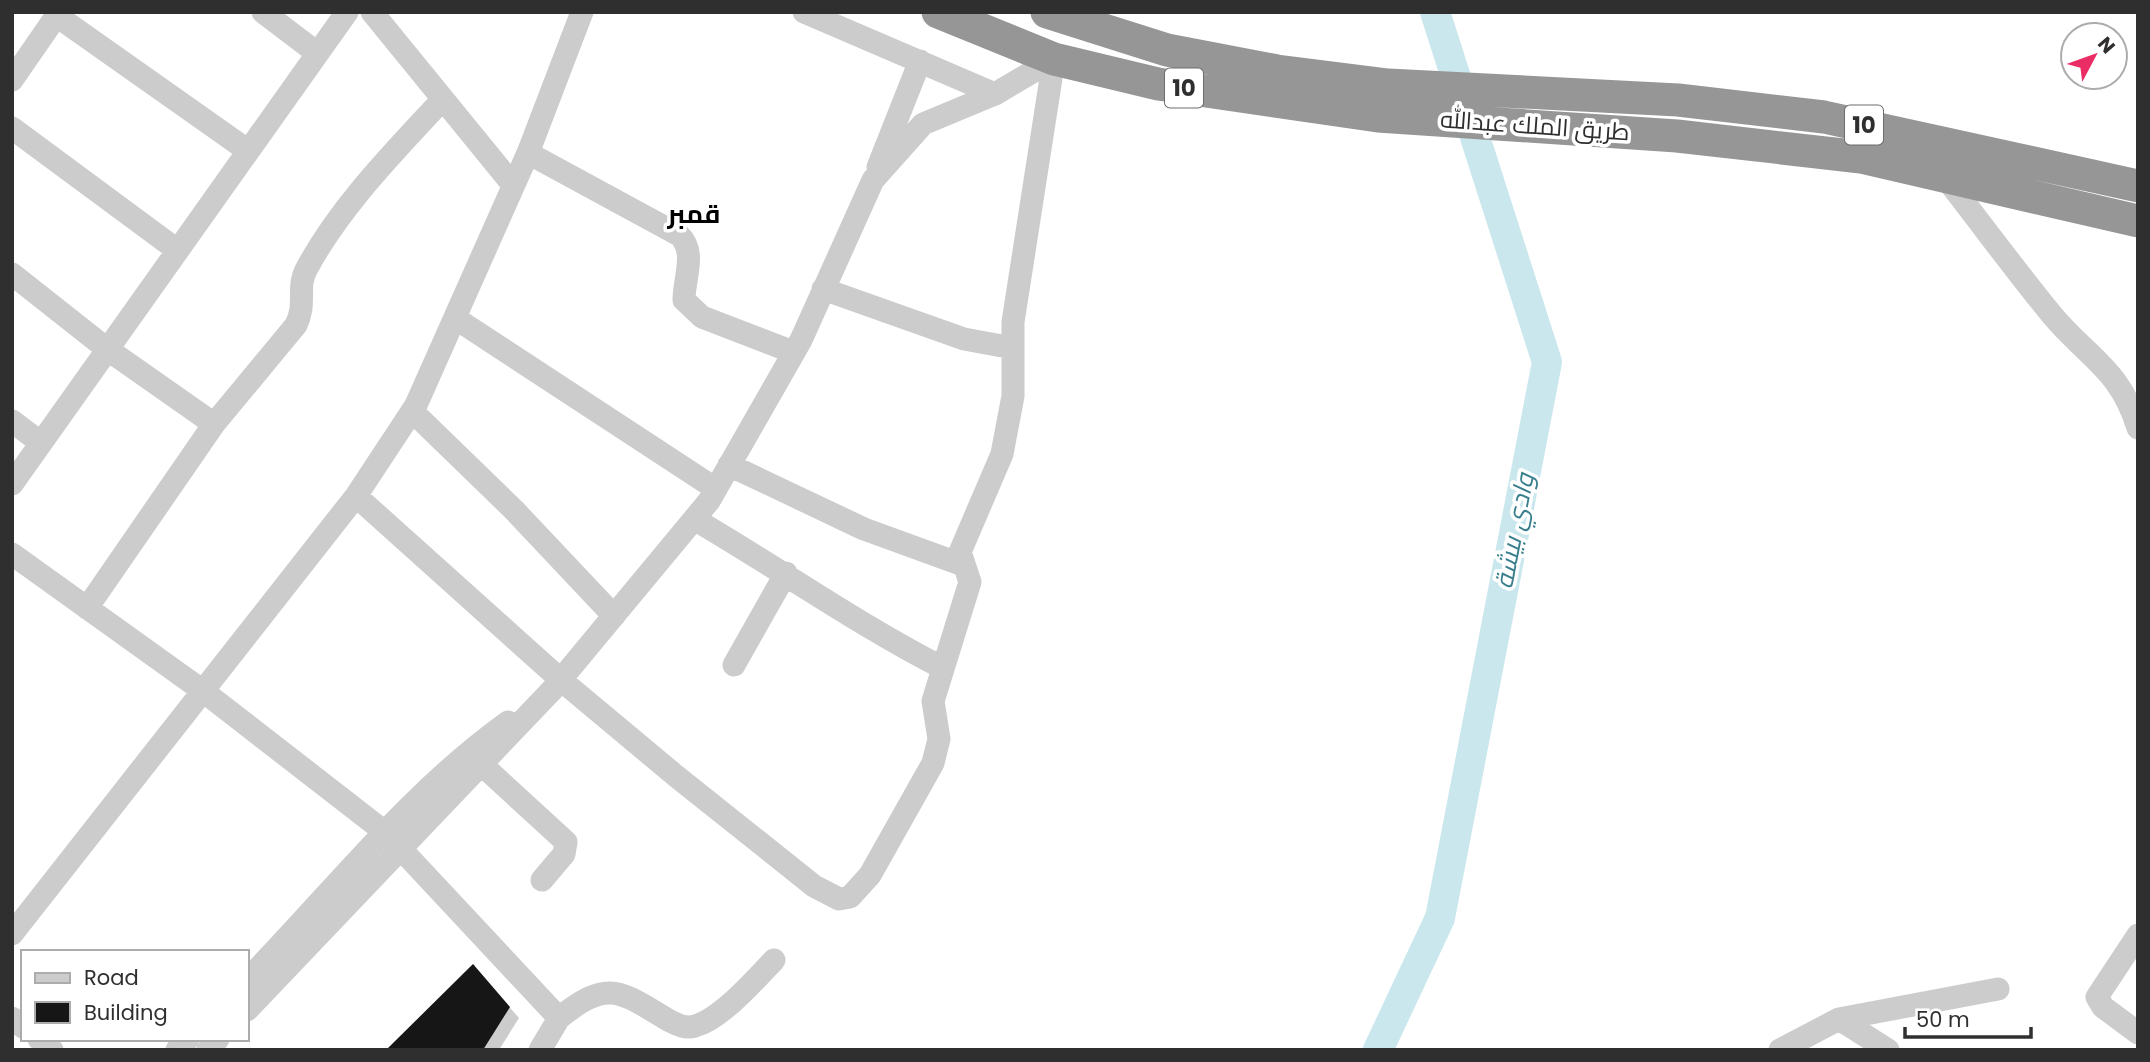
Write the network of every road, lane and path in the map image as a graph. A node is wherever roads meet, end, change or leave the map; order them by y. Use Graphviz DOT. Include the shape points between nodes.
graph roads {
  1 [pos="263,12"];
  2 [pos="347,12"];
  3 [pos="372,12"];
  4 [pos="804,12"];
  5 [pos="938,12"];
  6 [pos="1047,12"];
  7 [pos="58,14"];
  8 [pos="582,14"];
  9 [pos="317,53"];
  10 [pos="1054,58"];
  11 [pos="920,61"];
  12 [pos="12,80"];
  13 [pos="995,94"];
  14 [pos="443,99"];
  15 [pos="12,128"];
  16 [pos="247,150"];
  17 [pos="528,153"];
  18 [pos="1944,176"];
  19 [pos="873,180"];
  20 [pos="513,185"];
  21 [pos="2138,186"];
  22 [pos="2138,221"];
  23 [pos="177,250"];
  24 [pos="12,275"];
  25 [pos="823,289"];
  26 [pos="455,318"];
  27 [pos="1013,348"];
  28 [pos="107,349"];
  29 [pos="793,352"];
  30 [pos="412,411"];
  31 [pos="12,421"];
  32 [pos="214,425"];
  33 [pos="2138,428"];
  34 [pos="41,443"];
  35 [pos="730,465"];
  36 [pos="12,484"];
  37 [pos="716,489"];
  38 [pos="356,496"];
  39 [pos="694,519"];
  40 [pos="12,554"];
  41 [pos="963,565"];
  42 [pos="786,573"];
  43 [pos="87,607"];
  44 [pos="614,616"];
  45 [pos="734,665"];
  46 [pos="943,668"];
  47 [pos="557,684"];
  48 [pos="203,691"];
  49 [pos="481,764"];
  50 [pos="394,840"];
  51 [pos="542,880"];
  52 [pos="12,934"];
  53 [pos="2138,935"];
  54 [pos="774,960"];
  55 [pos="248,978"];
  56 [pos="1998,989"];
  57 [pos="248,1009"];
  58 [pos="559,1018"];
  59 [pos="1839,1019"];
  60 [pos="2138,1033"];
  61 [pos="540,1050"];
  62 [pos="1780,1050"];
  63 [pos="1888,1050"];
  1 -- 9 [label="street"];
  2 -- 9 [label="street"];
  3 -- 14 [label="street"];
  4 -- 11 [label="street"];
  5 -- 10 [label="highway, طريق الملك عبدالله / 10"];
  6 -- 21 [label="highway, طريق الملك عبدالله / 10" via="1167,50 1277,71 1388,85 1678,100 1824,117"];
  7 -- 12 [label="street"];
  7 -- 16 [label="street"];
  8 -- 17 [label="street"];
  9 -- 16 [label="street"];
  10 -- 13 [label="street"];
  10 -- 18 [label="highway, طريق الملك عبدالله / 10" via="1171,86 1378,116 1677,136 1861,157"];
  10 -- 27 [label="street" via="1013,322"];
  11 -- 13 [label="street"];
  11 -- 19 [label="street"];
  13 -- 19 [label="street" via="923,124"];
  14 -- 20 [label="street"];
  14 -- 32 [label="street" via="345,213 305,270 303,309 296,325"];
  15 -- 23 [label="street"];
  16 -- 23 [label="street"];
  17 -- 20 [label="street"];
  17 -- 29 [label="street" via="680,235 690,254 684,300 702,317"];
  18 -- 22 [label="highway, طريق الملك عبدالله / 10"];
  18 -- 33 [label="street" via="2052,314 2115,376"];
  19 -- 25 [label="street"];
  20 -- 26 [label="street"];
  23 -- 28 [label="street"];
  24 -- 28 [label="street"];
  25 -- 27 [label="street" via="964,339"];
  25 -- 29 [label="street"];
  26 -- 30 [label="street"];
  26 -- 37 [label="street"];
  27 -- 41 [label="street" via="1013,396 1002,453 960,552"];
  28 -- 32 [label="street"];
  28 -- 34 [label="street"];
  29 -- 35 [label="street"];
  30 -- 38 [label="street"];
  30 -- 44 [label="street"];
  31 -- 34 [label="street"];
  32 -- 43 [label="street"];
  34 -- 36 [label="street"];
  35 -- 37 [label="street"];
  35 -- 41 [label="street" via="864,529"];
  37 -- 39 [label="street"];
  38 -- 47 [label="street"];
  38 -- 48 [label="street"];
  39 -- 42 [label="street"];
  39 -- 44 [label="street"];
  40 -- 43 [label="street"];
  41 -- 46 [label="street" via="970,582"];
  42 -- 45 [label="street"];
  42 -- 46 [label="street" via="879,635"];
  43 -- 48 [label="street"];
  44 -- 47 [label="street"];
  46 -- 47 [label="street" via="933,701 939,739 933,763 870,875 850,897 839,899 772,855"];
  47 -- 49 [label="street"];
  47 -- 50 [label="street" via="472,748"];
  48 -- 50 [label="street"];
  48 -- 52 [label="street"];
  49 -- 50 [label="street"];
  49 -- 51 [label="street" via="566,842 564,854"];
  50 -- 55 [label="street"];
  50 -- 57 [label="street"];
  50 -- 58 [label="street"];
  53 -- 60 [label="street" via="2097,997 2103,1007"];
  54 -- 58 [label="street" via="747,989 694,1027 680,1026 612,992 583,999"];
  56 -- 59 [label="street"];
  58 -- 61 [label="street"];
  59 -- 62 [label="street"];
  59 -- 63 [label="street"];
}
